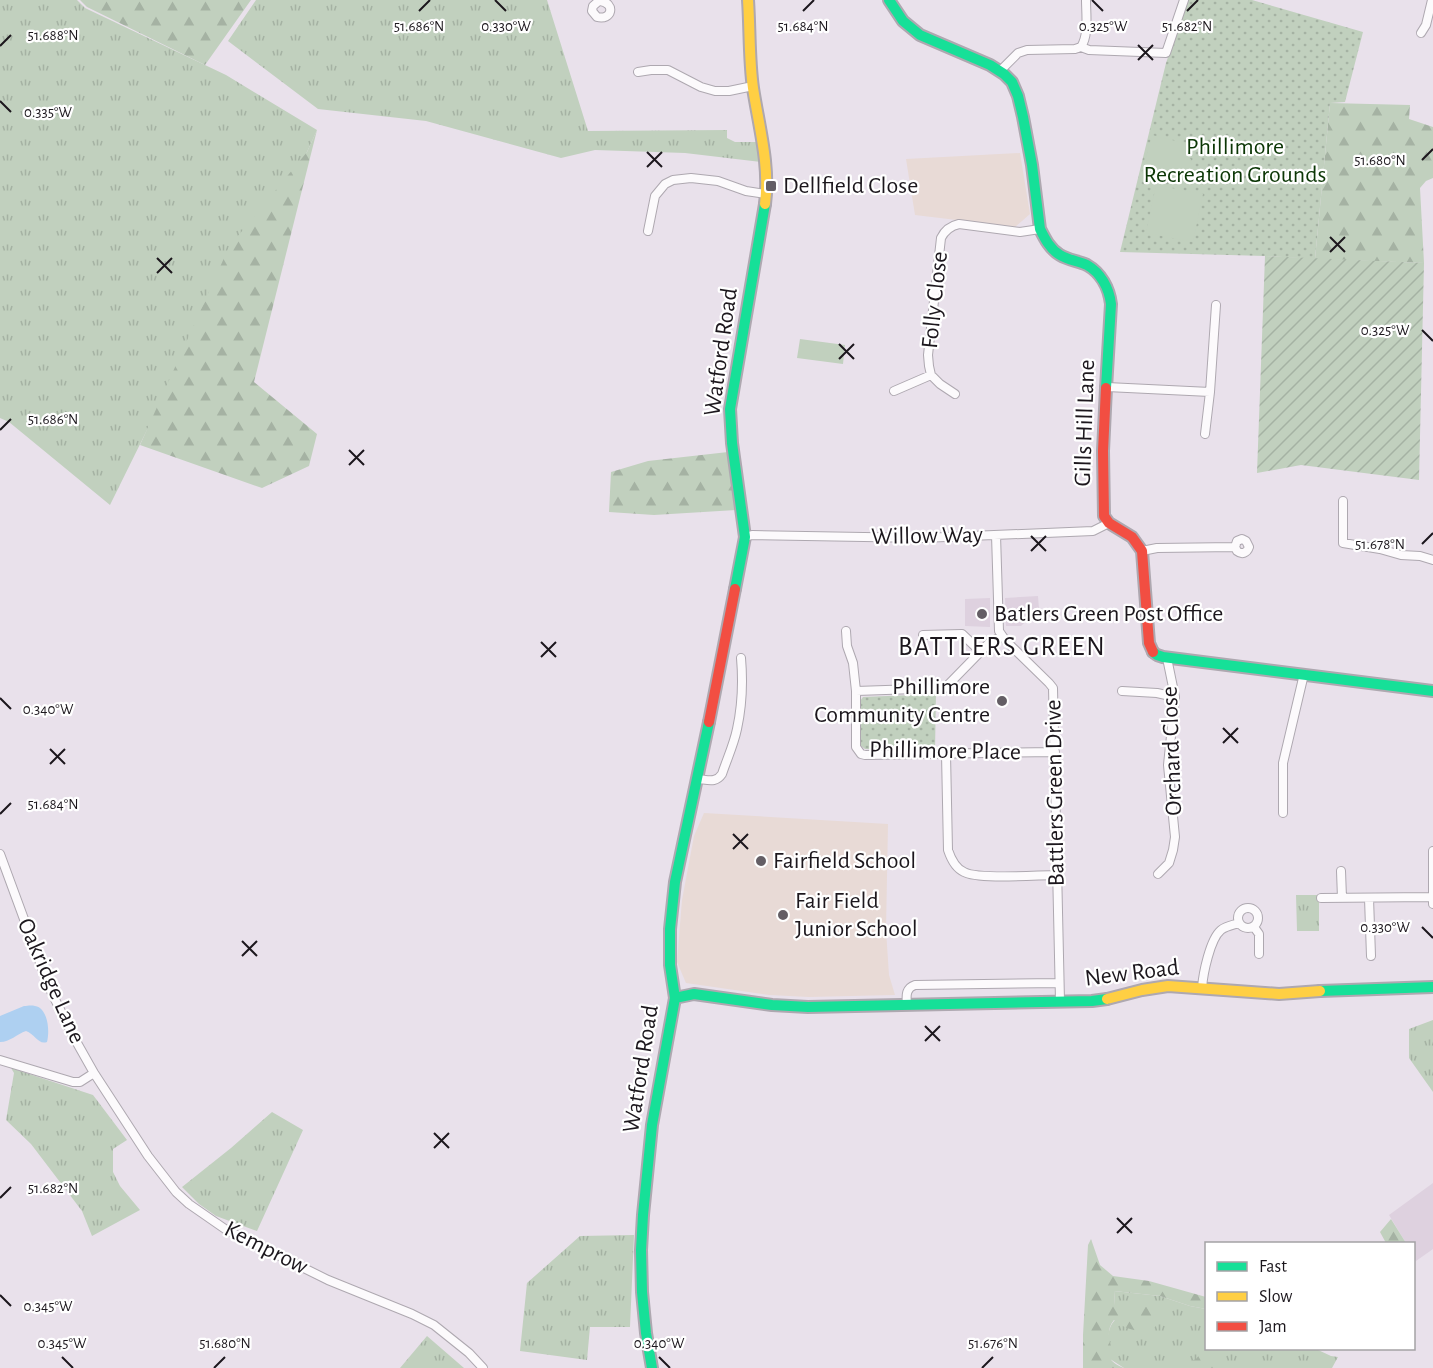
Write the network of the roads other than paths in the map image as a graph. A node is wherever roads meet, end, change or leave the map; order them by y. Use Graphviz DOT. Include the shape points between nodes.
graph roads {
  1 [pos="748,0"];
  2 [pos="889,0"];
  3 [pos="1086,0"];
  4 [pos="1184,0"];
  5 [pos="1431,0"];
  6 [pos="1421,33"];
  7 [pos="1081,47"];
  8 [pos="1000,70"];
  9 [pos="638,72"];
  10 [pos="753,86"];
  11 [pos="766,194"];
  12 [pos="1040,229"];
  13 [pos="648,231"];
  14 [pos="1216,305"];
  15 [pos="931,375"];
  16 [pos="1107,387"];
  17 [pos="894,391"];
  18 [pos="1210,392"];
  19 [pos="955,394"];
  20 [pos="1205,434"];
  21 [pos="1344,501"];
  22 [pos="1109,523"];
  23 [pos="996,535"];
  24 [pos="745,537"];
  25 [pos="1235,547"];
  26 [pos="1142,551"];
  27 [pos="1433,560"];
  28 [pos="846,631"];
  29 [pos="923,635"];
  30 [pos="1002,636"];
  31 [pos="981,652"];
  32 [pos="741,658"];
  33 [pos="1167,658"];
  34 [pos="1304,674"];
  35 [pos="856,691"];
  36 [pos="1122,691"];
  37 [pos="1433,691"];
  38 [pos="1175,697"];
  39 [pos="1055,752"];
  40 [pos="946,754"];
  41 [pos="698,779"];
  42 [pos="1283,813"];
  43 [pos="1433,851"];
  44 [pos="0,854"];
  45 [pos="1341,871"];
  46 [pos="1158,874"];
  47 [pos="1058,875"];
  48 [pos="1321,898"];
  49 [pos="1341,898"];
  50 [pos="1369,898"];
  51 [pos="1432,901"];
  52 [pos="1239,923"];
  53 [pos="1254,927"];
  54 [pos="1259,954"];
  55 [pos="1371,956"];
  56 [pos="1059,983"];
  57 [pos="1433,987"];
  58 [pos="1202,988"];
  59 [pos="675,998"];
  60 [pos="1060,1001"];
  61 [pos="907,1004"];
  62 [pos="0,1060"];
  63 [pos="94,1074"];
  64 [pos="483,1368"];
  65 [pos="652,1368"];
  1 -- 10 [label="street, Watford Road"];
  2 -- 8 [label="street" via="903,21 920,35"];
  3 -- 7 [label="street" via="1085,38"];
  4 -- 7 [label="street" via="1166,53 1089,51"];
  5 -- 6 [label="street"];
  7 -- 8 [label="street" via="1027,50"];
  8 -- 12 [label="street" via="1014,87 1023,116"];
  9 -- 10 [label="street" via="668,70 715,91"];
  10 -- 11 [label="street, Watford Road" via="766,164"];
  11 -- 13 [label="street" via="718,181 673,180 655,196"];
  11 -- 24 [label="street, Watford Road" via="730,409"];
  12 -- 15 [label="street, Folly Close" via="1020,232 959,224 944,232 928,355"];
  12 -- 16 [label="street, Gills Hill Lane" via="1050,247 1088,266 1108,287 1111,304"];
  14 -- 18 [label="street"];
  15 -- 17 [label="street, Folly Close"];
  15 -- 19 [label="street, Folly Close"];
  16 -- 18 [label="street"];
  16 -- 22 [label="street, Gills Hill Lane" via="1102,505"];
  18 -- 20 [label="street"];
  21 -- 27 [label="street" via="1343,543"];
  22 -- 23 [label="street, Willow Way" via="1093,531"];
  22 -- 26 [label="street" via="1132,537"];
  23 -- 24 [label="street, Willow Way"];
  23 -- 30 [label="street" via="998,625"];
  24 -- 41 [label="street, Watford Road"];
  25 -- 26 [label="street"];
  26 -- 33 [label="street" via="1149,643 1155,655"];
  28 -- 35 [label="street, Phillimore Place"];
  29 -- 31 [label="street" via="962,634"];
  30 -- 31 [label="street"];
  30 -- 39 [label="street, Battlers Green Drive" via="1053,688"];
  31 -- 35 [label="street" via="945,688"];
  32 -- 41 [label="street" via="737,730 722,774 715,781"];
  33 -- 34 [label="street"];
  33 -- 38 [label="street, Orchard Close"];
  34 -- 37 [label="street"];
  34 -- 42 [label="street" via="1283,763"];
  35 -- 40 [label="street, Phillimore Place" via="856,747 861,754"];
  36 -- 38 [label="street"];
  38 -- 46 [label="street, Orchard Close" via="1168,765 1175,837 1168,863"];
  39 -- 40 [label="street, Phillimore Place"];
  39 -- 47 [label="street, Battlers Green Drive"];
  40 -- 47 [label="street" via="948,850 955,865 976,876"];
  41 -- 59 [label="street, Watford Road" via="675,882 670,929"];
  43 -- 51 [label="street"];
  44 -- 63 [label="street, Oakridge Lane" via="49,987"];
  45 -- 49 [label="street"];
  47 -- 56 [label="street, Battlers Green Drive"];
  48 -- 49 [label="street"];
  49 -- 50 [label="street"];
  50 -- 51 [label="street"];
  50 -- 55 [label="street"];
  52 -- 53 [label="street" via="1244,928"];
  52 -- 53 [label="street" via="1241,911 1250,908 1259,917"];
  52 -- 58 [label="street" via="1217,935 1206,962"];
  53 -- 54 [label="street" via="1259,934"];
  56 -- 60 [label="street, Battlers Green Drive"];
  56 -- 61 [label="street, New Road" via="915,985 907,992"];
  57 -- 58 [label="street, New Road" via="1279,994"];
  58 -- 60 [label="street, New Road" via="1154,987 1106,999"];
  59 -- 61 [label="street, New Road" via="694,994 808,1007"];
  59 -- 65 [label="street, Watford Road" via="652,1125 642,1215 642,1292"];
  60 -- 61 [label="street, New Road"];
  62 -- 63 [label="street" via="73,1082"];
  63 -- 64 [label="street, Kemprow" via="148,1156 189,1204 288,1261 434,1325"];
}
